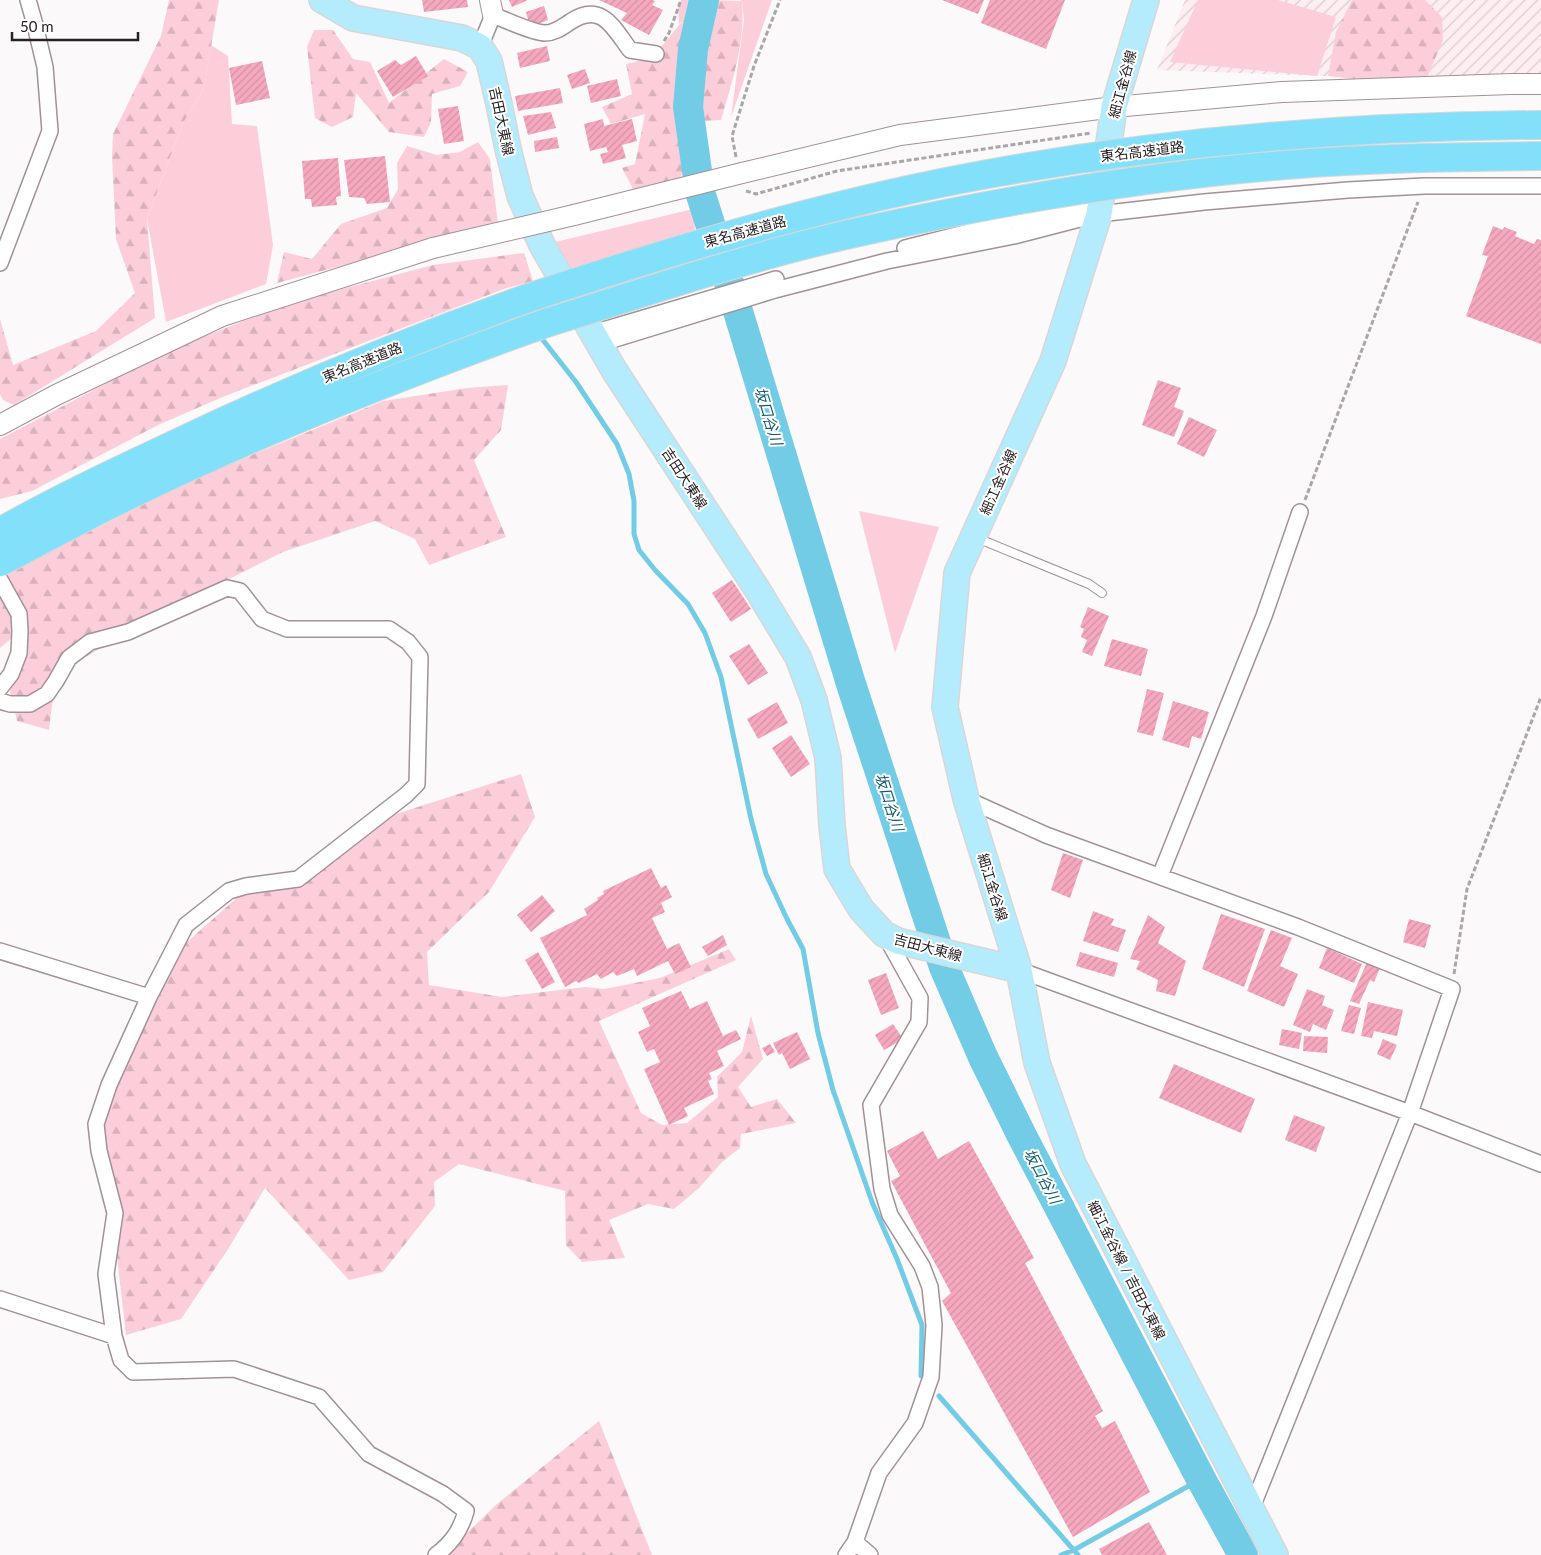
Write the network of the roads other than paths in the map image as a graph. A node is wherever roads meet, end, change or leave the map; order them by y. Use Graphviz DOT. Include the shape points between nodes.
graph roads {
  1 [pos="28,0"];
  2 [pos="322,0"];
  3 [pos="1146,0"];
  4 [pos="492,8"];
  5 [pos="480,47"];
  6 [pos="656,54"];
  7 [pos="1541,84"];
  8 [pos="1114,107"];
  9 [pos="1541,125"];
  10 [pos="1541,156"];
  11 [pos="1541,186"];
  12 [pos="1101,206"];
  13 [pos="0,263"];
  14 [pos="771,286"];
  15 [pos="596,339"];
  16 [pos="2,417"];
  17 [pos="1300,512"];
  18 [pos="0,532"];
  19 [pos="973,537"];
  20 [pos="0,562"];
  21 [pos="0,580"];
  22 [pos="1102,593"];
  23 [pos="0,688"];
  24 [pos="0,700"];
  25 [pos="966,799"];
  26 [pos="1160,876"];
  27 [pos="891,938"];
  28 [pos="0,951"];
  29 [pos="1009,968"];
  30 [pos="149,997"];
  31 [pos="1410,1113"];
  32 [pos="1541,1164"];
  33 [pos="0,1299"];
  34 [pos="114,1336"];
  35 [pos="1251,1510"];
  36 [pos="856,1542"];
  37 [pos="436,1555"];
  38 [pos="846,1555"];
  39 [pos="870,1555"];
  40 [pos="1275,1555"];
  1 -- 13 [label="street" via="45,67 50,131"];
  2 -- 5 [label="main road" via="353,18 462,38"];
  3 -- 8 [label="main road, 細江金谷線"];
  4 -- 5 [label="street"];
  4 -- 6 [label="street" via="544,33 556,31 581,14 594,14 607,20 630,50"];
  5 -- 15 [label="main road, 吉田大東線" via="489,61 520,196 542,245"];
  7 -- 8 [label="street" via="1282,92"];
  8 -- 12 [label="main road, 細江金谷線"];
  8 -- 16 [label="street, bridge" via="900,135 433,248 222,316 56,395"];
  9 -- 18 [label="highway, 東名高速道路, bridge" via="1380,129 1171,146 1006,170 786,220 688,247 460,322 224,420"];
  10 -- 20 [label="highway, 東名高速道路, bridge" via="1392,158 1178,176 984,207 858,232 752,259 546,322 444,359 244,442 94,512"];
  11 -- 12 [label="street" via="1424,186"];
  12 -- 14 [label="street" via="1014,236"];
  12 -- 19 [label="main road, 細江金谷線" via="1053,361"];
  14 -- 15 [label="street" via="680,318"];
  14 -- 15 [label="street" via="700,300"];
  15 -- 27 [label="main road, 吉田大東線" via="798,658 814,700 828,758 837,869 861,909"];
  17 -- 26 [label="street" via="1264,616"];
  19 -- 22 [label="lane" via="1089,584"];
  19 -- 25 [label="main road, 細江金谷線" via="957,572 945,707"];
  21 -- 23 [label="street" via="19,614 19,653 11,674"];
  24 -- 30 [label="street" via="10,704 30,704 46,694 69,658 90,642 128,632 227,588 240,591 262,619 287,629 389,628 420,656 417,784 298,879 229,891 186,925"];
  25 -- 26 [label="street" via="1046,835"];
  25 -- 29 [label="main road, 細江金谷線"];
  26 -- 31 [label="street" via="1452,989"];
  27 -- 29 [label="main road, 吉田大東線"];
  27 -- 36 [label="street" via="920,998 919,1022 872,1105 882,1189 890,1215 922,1266 930,1288 934,1325 931,1377 914,1423 879,1472"];
  28 -- 30 [label="street"];
  29 -- 31 [label="street"];
  29 -- 35 [label="main road, 細江金谷線 / 吉田大東線" via="1037,1063 1073,1164"];
  30 -- 34 [label="street" via="96,1124 99,1151 115,1213 106,1274"];
  31 -- 32 [label="street"];
  31 -- 35 [label="street"];
  33 -- 34 [label="street"];
  34 -- 37 [label="street" via="121,1360 134,1372 234,1369 319,1397 370,1454 443,1494 466,1511 462,1525 450,1544"];
  35 -- 40 [label="main road, 細江金谷線 / 吉田大東線"];
  36 -- 38 [label="street"];
  36 -- 39 [label="street"];
}
